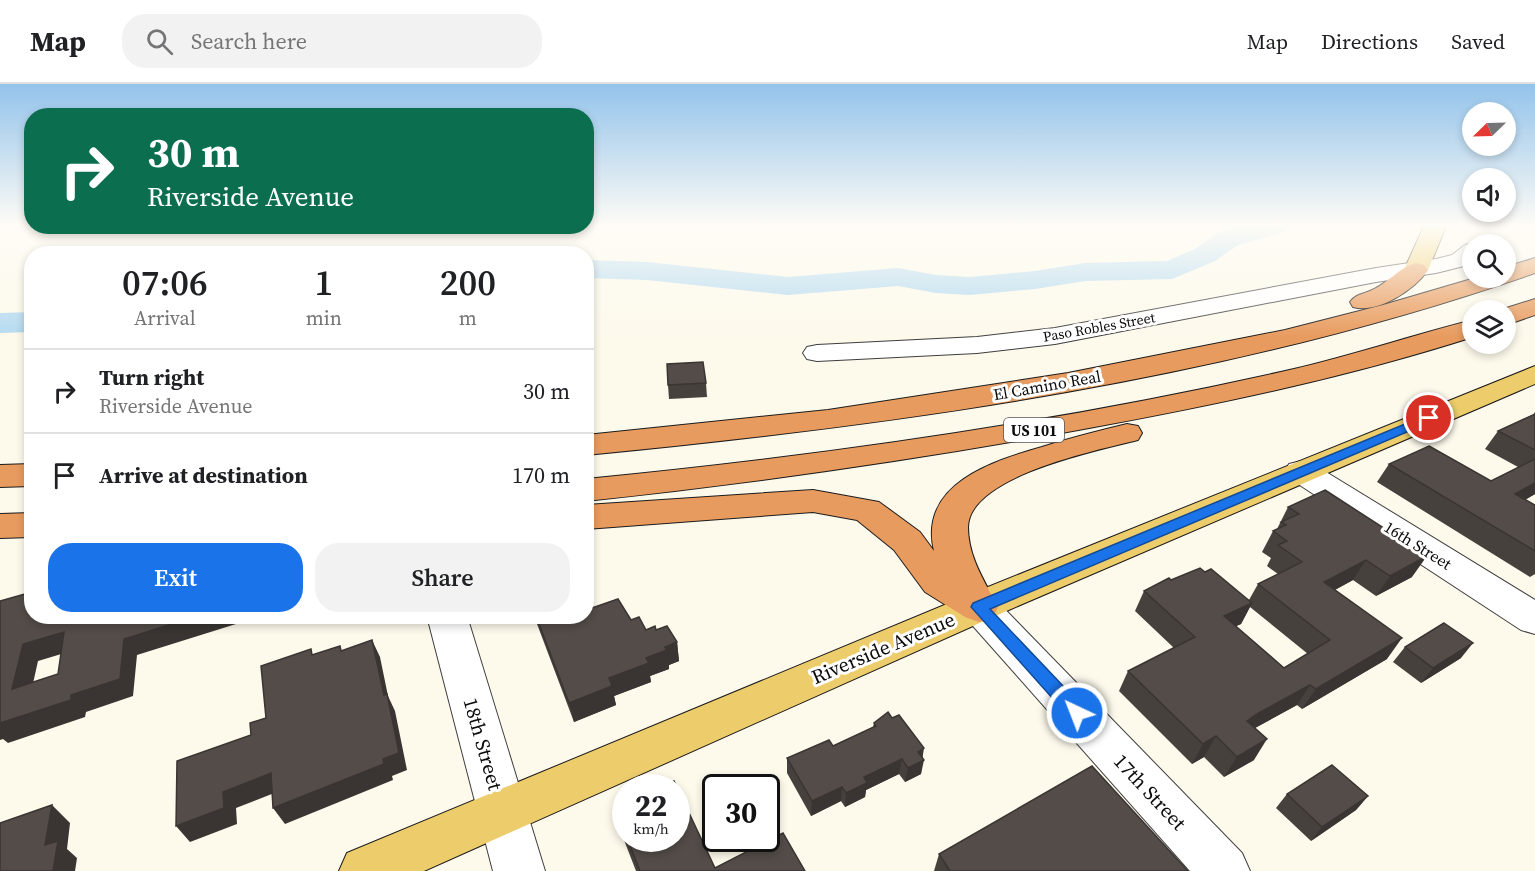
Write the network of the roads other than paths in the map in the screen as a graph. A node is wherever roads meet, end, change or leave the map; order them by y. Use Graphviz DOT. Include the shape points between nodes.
graph roads {
  1 [pos="1399,263"];
  2 [pos="1416,263"];
  3 [pos="1535,265"];
  4 [pos="1516,272"];
  5 [pos="1464,288"];
  6 [pos="1535,307"];
  7 [pos="1516,313"];
  8 [pos="1462,332"];
  9 [pos="1416,347"];
  10 [pos="817,353"];
  11 [pos="1160,365"];
  12 [pos="1535,374"];
  13 [pos="594,444"];
  14 [pos="1301,471"];
  15 [pos="24,475"];
  16 [pos="0,476"];
  17 [pos="594,489"];
  18 [pos="594,516"];
  19 [pos="24,525"];
  20 [pos="0,526"];
  21 [pos="0,539"];
  22 [pos="24,539"];
  23 [pos="979,607"];
  24 [pos="1535,619"];
  25 [pos="449,624"];
  26 [pos="503,812"];
  27 [pos="364,871"];
  28 [pos="519,871"];
  29 [pos="1224,871"];
  1 -- 10 [label="street, Paso Robles Street" via="1376,275 1055,336 977,345"];
  2 -- 11 [label="highway" via="1402,284 1383,296 1211,343"];
  3 -- 4 [label="highway"];
  5 -- 11 [label="highway, El Camino Real / US 101" via="1372,315"];
  6 -- 7 [label="highway"];
  8 -- 9 [label="highway, US 101"];
  9 -- 17 [label="highway, US 101" via="1186,401 1015,433 771,470"];
  9 -- 23 [label="highway" via="1402,359 1366,373 1259,403 1091,442 989,476 956,505 951,524 950,543 957,564"];
  11 -- 13 [label="highway, El Camino Real / US 101" via="891,411"];
  12 -- 14 [label="main road, Riverside Avenue"];
  14 -- 23 [label="main road, Riverside Avenue"];
  14 -- 24 [label="street, 16th Street"];
  15 -- 16 [label="highway"];
  18 -- 23 [label="highway" via="813,501 867,510 907,542 938,582"];
  19 -- 20 [label="highway"];
  21 -- 22 [label="highway"];
  23 -- 26 [label="main road, Riverside Avenue"];
  23 -- 29 [label="street, 17th Street"];
  25 -- 26 [label="street, 18th Street"];
  26 -- 27 [label="main road, Riverside Avenue"];
  26 -- 28 [label="street, 18th Street"];
}
